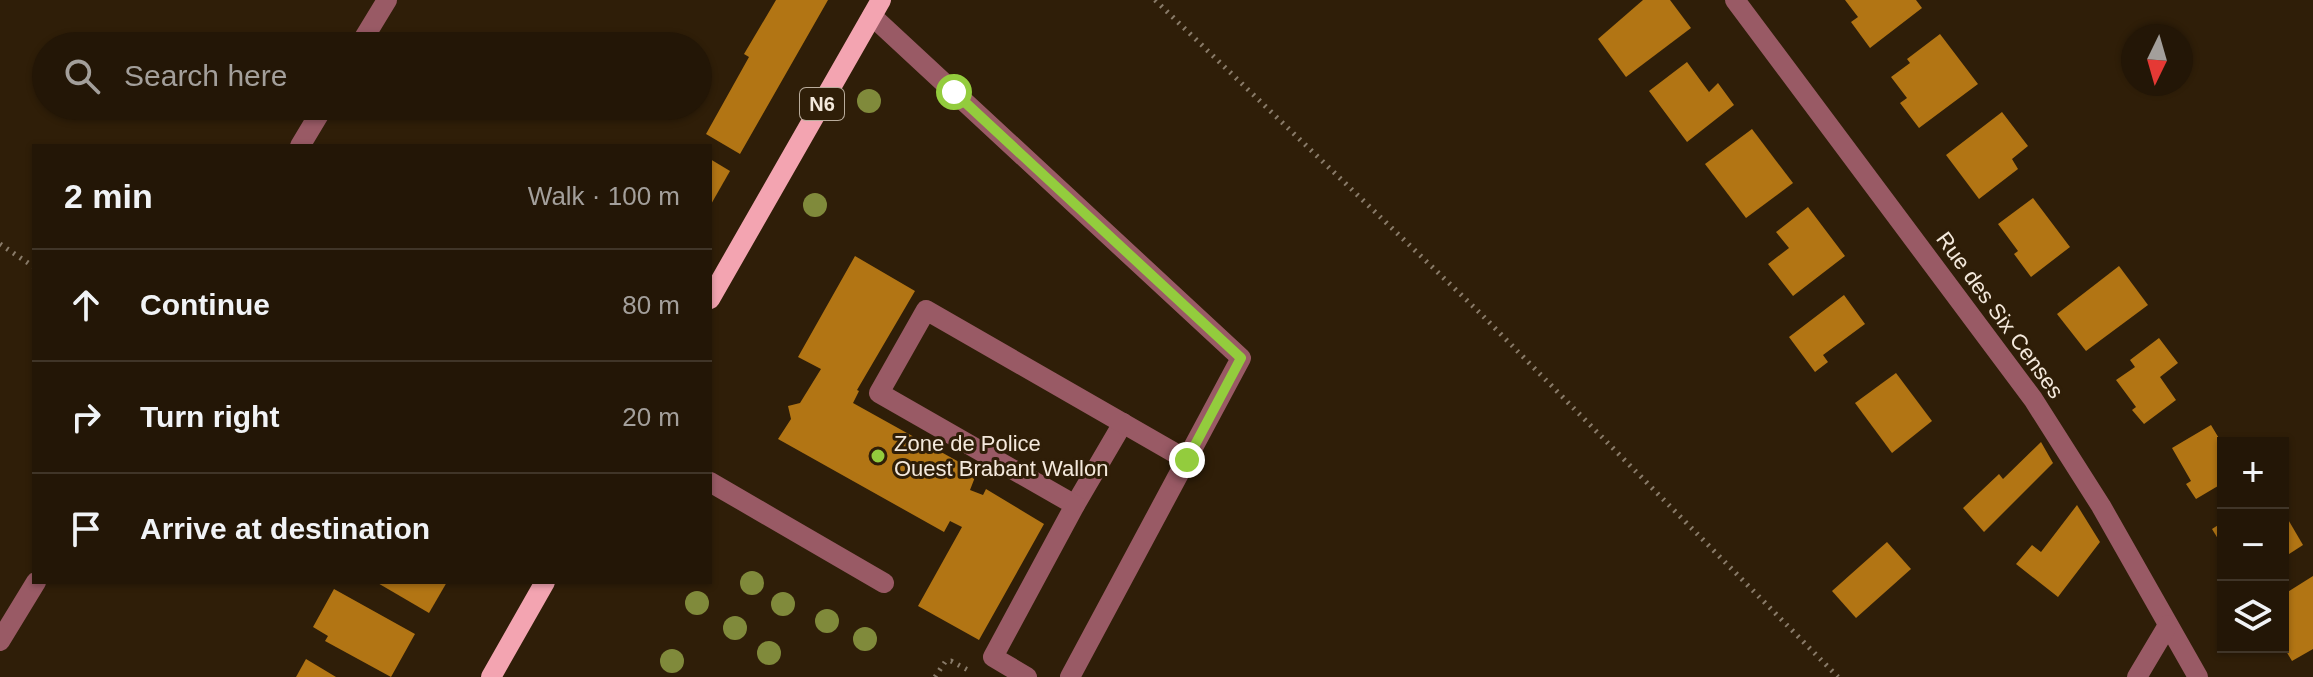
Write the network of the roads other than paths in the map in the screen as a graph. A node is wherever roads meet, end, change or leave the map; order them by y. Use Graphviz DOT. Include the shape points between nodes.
graph roads {
  1 [pos="387,0"];
  2 [pos="1735,0"];
  3 [pos="876,8"];
  4 [pos="368,32"];
  5 [pos="316,120"];
  6 [pos="301,144"];
  7 [pos="712,295"];
  8 [pos="1123,423"];
  9 [pos="1187,460"];
  10 [pos="712,483"];
  11 [pos="1075,505"];
  12 [pos="884,583"];
  13 [pos="35,584"];
  14 [pos="544,584"];
  15 [pos="2168,625"];
  16 [pos="0,641"];
  17 [pos="491,677"];
  18 [pos="1027,677"];
  19 [pos="1070,677"];
  20 [pos="2137,677"];
  21 [pos="2198,677"];
  1 -- 4 [label="street"];
  2 -- 15 [label="street, Rue des Six Censes" via="2033,399"];
  3 -- 7 [label="main road, N6"];
  3 -- 9 [label="street" via="1241,358"];
  5 -- 6 [label="street"];
  8 -- 9 [label="street"];
  8 -- 11 [label="street"];
  8 -- 11 [label="street" via="926,310 879,393"];
  9 -- 19 [label="street"];
  10 -- 12 [label="street"];
  11 -- 18 [label="street" via="993,657"];
  13 -- 16 [label="street"];
  14 -- 17 [label="main road"];
  15 -- 20 [label="street"];
  15 -- 21 [label="street, Rue des Six Censes"];
}
